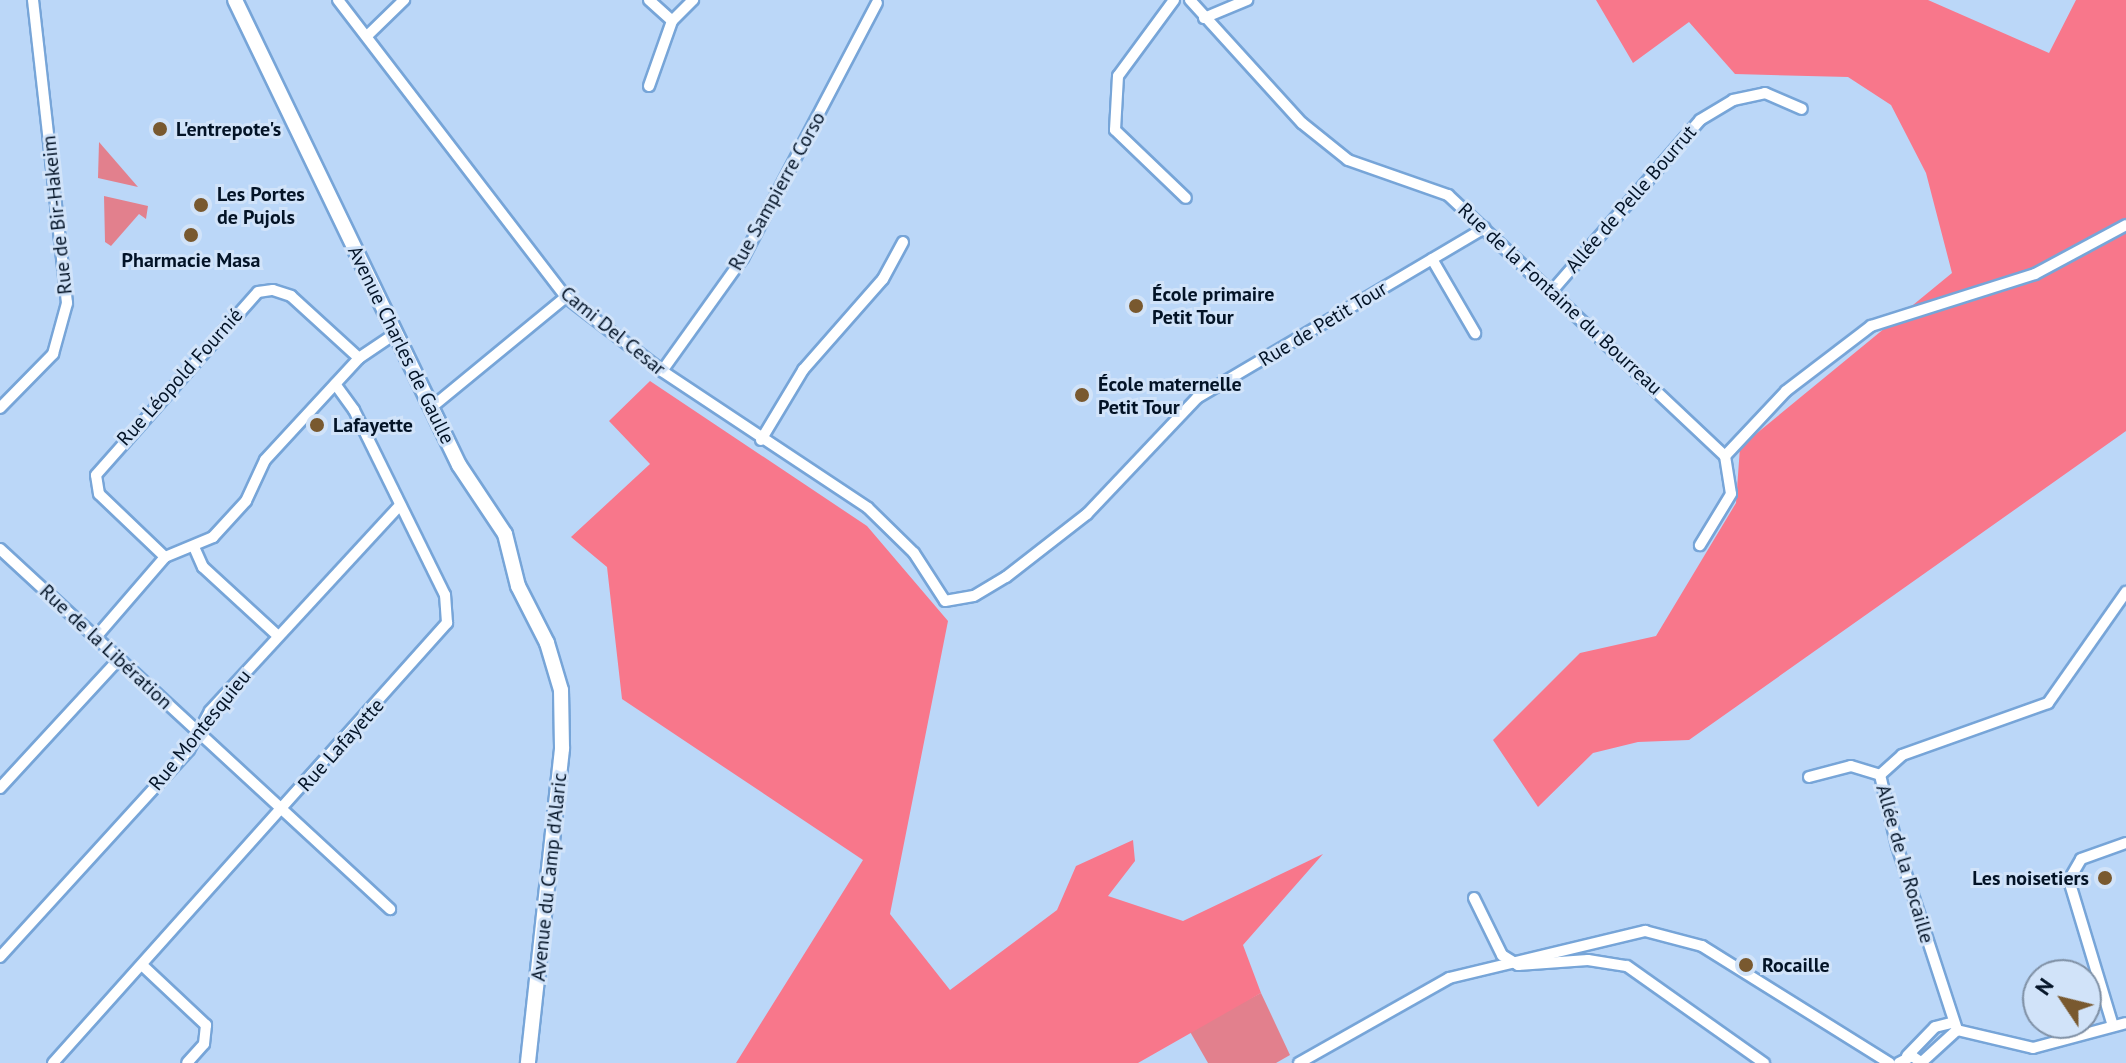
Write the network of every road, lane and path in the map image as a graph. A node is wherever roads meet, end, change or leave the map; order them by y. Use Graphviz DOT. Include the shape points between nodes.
graph roads {
  1 [pos="33,0"];
  2 [pos="235,0"];
  3 [pos="338,0"];
  4 [pos="404,0"];
  5 [pos="649,0"];
  6 [pos="693,0"];
  7 [pos="1174,0"];
  8 [pos="1190,0"];
  9 [pos="1247,0"];
  10 [pos="877,3"];
  11 [pos="1204,18"];
  12 [pos="672,21"];
  13 [pos="367,36"];
  14 [pos="649,86"];
  15 [pos="1802,109"];
  16 [pos="1186,198"];
  17 [pos="2126,225"];
  18 [pos="1484,228"];
  19 [pos="903,242"];
  20 [pos="1432,259"];
  21 [pos="1552,291"];
  22 [pos="566,297"];
  23 [pos="396,333"];
  24 [pos="1475,333"];
  25 [pos="359,358"];
  26 [pos="662,371"];
  27 [pos="335,384"];
  28 [pos="432,407"];
  29 [pos="0,408"];
  30 [pos="761,440"];
  31 [pos="1725,456"];
  32 [pos="400,505"];
  33 [pos="1700,545"];
  34 [pos="194,547"];
  35 [pos="0,549"];
  36 [pos="165,557"];
  37 [pos="2126,592"];
  38 [pos="945,601"];
  39 [pos="278,636"];
  40 [pos="96,637"];
  41 [pos="119,659"];
  42 [pos="561,690"];
  43 [pos="199,733"];
  44 [pos="1880,775"];
  45 [pos="1809,777"];
  46 [pos="0,788"];
  47 [pos="283,809"];
  48 [pos="2126,843"];
  49 [pos="1474,898"];
  50 [pos="390,909"];
  51 [pos="0,957"];
  52 [pos="1512,960"];
  53 [pos="142,965"];
  54 [pos="2126,1023"];
  55 [pos="1954,1026"];
  56 [pos="2113,1026"];
  57 [pos="1903,1060"];
  58 [pos="53,1063"];
  59 [pos="187,1063"];
  60 [pos="528,1063"];
  61 [pos="1299,1063"];
  62 [pos="1764,1063"];
  63 [pos="1889,1063"];
  64 [pos="1922,1063"];
  1 -- 29 [label="street, Rue de Bir-Hakeim" via="67,303 53,354"];
  2 -- 23 [label="main road, Avenue Charles de Gaulle"];
  3 -- 13 [label="street, Cami Del Cesar"];
  4 -- 13 [label="street"];
  5 -- 12 [label="street"];
  6 -- 12 [label="street"];
  7 -- 16 [label="street" via="1118,76 1115,130"];
  8 -- 11 [label="street, Rue de la Fontaine du Bourreau"];
  9 -- 11 [label="street"];
  10 -- 26 [label="street, Rue Sampierre Corso" via="743,258"];
  11 -- 18 [label="street, Rue de la Fontaine du Bourreau" via="1302,123 1348,160 1448,195"];
  12 -- 14 [label="street"];
  13 -- 22 [label="street, Cami Del Cesar"];
  15 -- 21 [label="street, Allée de Pelle Bourrut" via="1765,93 1733,100 1700,120"];
  17 -- 31 [label="street" via="2035,274 1871,326 1786,391"];
  18 -- 20 [label="street, Rue de Petit Tour"];
  18 -- 21 [label="street, Rue de la Fontaine du Bourreau"];
  19 -- 30 [label="street" via="883,279 803,370"];
  20 -- 24 [label="street"];
  20 -- 38 [label="street, Rue de Petit Tour" via="1197,398 1087,514 1006,577 974,596"];
  21 -- 31 [label="street, Rue de la Fontaine du Bourreau"];
  22 -- 26 [label="street, Cami Del Cesar"];
  22 -- 28 [label="street"];
  23 -- 25 [label="street"];
  23 -- 28 [label="main road, Avenue Charles de Gaulle"];
  25 -- 27 [label="street"];
  25 -- 36 [label="street, Rue Léopold Fournié" via="291,296 258,292 96,475 99,494"];
  26 -- 30 [label="street, Cami Del Cesar"];
  27 -- 32 [label="street, Rue Lafayette" via="354,410"];
  27 -- 34 [label="street" via="259,468 241,507 213,537"];
  28 -- 42 [label="main road, Avenue Charles de Gaulle" via="459,465 505,534 518,586 547,643"];
  30 -- 38 [label="street, Cami Del Cesar" via="868,508 914,553"];
  31 -- 33 [label="street" via="1731,494"];
  32 -- 39 [label="street, Rue Montesquieu"];
  32 -- 47 [label="street, Rue Lafayette" via="445,595 447,623"];
  34 -- 36 [label="street"];
  34 -- 39 [label="street" via="203,567"];
  35 -- 40 [label="street, Rue de la Libération"];
  36 -- 40 [label="street"];
  37 -- 44 [label="street, Allée de la Rocaille" via="2048,703 1902,755"];
  39 -- 43 [label="street, Rue Montesquieu" via="210,711"];
  40 -- 41 [label="street, Rue de la Libération"];
  41 -- 43 [label="street, Rue de la Libération"];
  41 -- 46 [label="street"];
  42 -- 60 [label="main road, Avenue du Camp d'Alaric" via="562,749"];
  43 -- 47 [label="street, Rue de la Libération"];
  43 -- 51 [label="street, Rue Montesquieu"];
  44 -- 45 [label="street" via="1851,766"];
  44 -- 55 [label="street, Allée de la Rocaille"];
  47 -- 50 [label="street, Rue de la Libération"];
  47 -- 53 [label="street, Rue Lafayette"];
  48 -- 56 [label="street" via="2081,859 2069,880"];
  49 -- 52 [label="street" via="1502,955"];
  52 -- 61 [label="street" via="1429,987"];
  52 -- 62 [label="street" via="1518,965 1588,960 1627,966"];
  52 -- 63 [label="street" via="1645,931 1680,937"];
  53 -- 58 [label="street, Rue Lafayette"];
  53 -- 59 [label="street" via="206,1025 204,1044"];
  54 -- 56 [label="street"];
  55 -- 56 [label="street" via="2033,1048"];
  55 -- 57 [label="street" via="1935,1027"];
  55 -- 64 [label="street"];
  57 -- 64 [label="street"];
}
